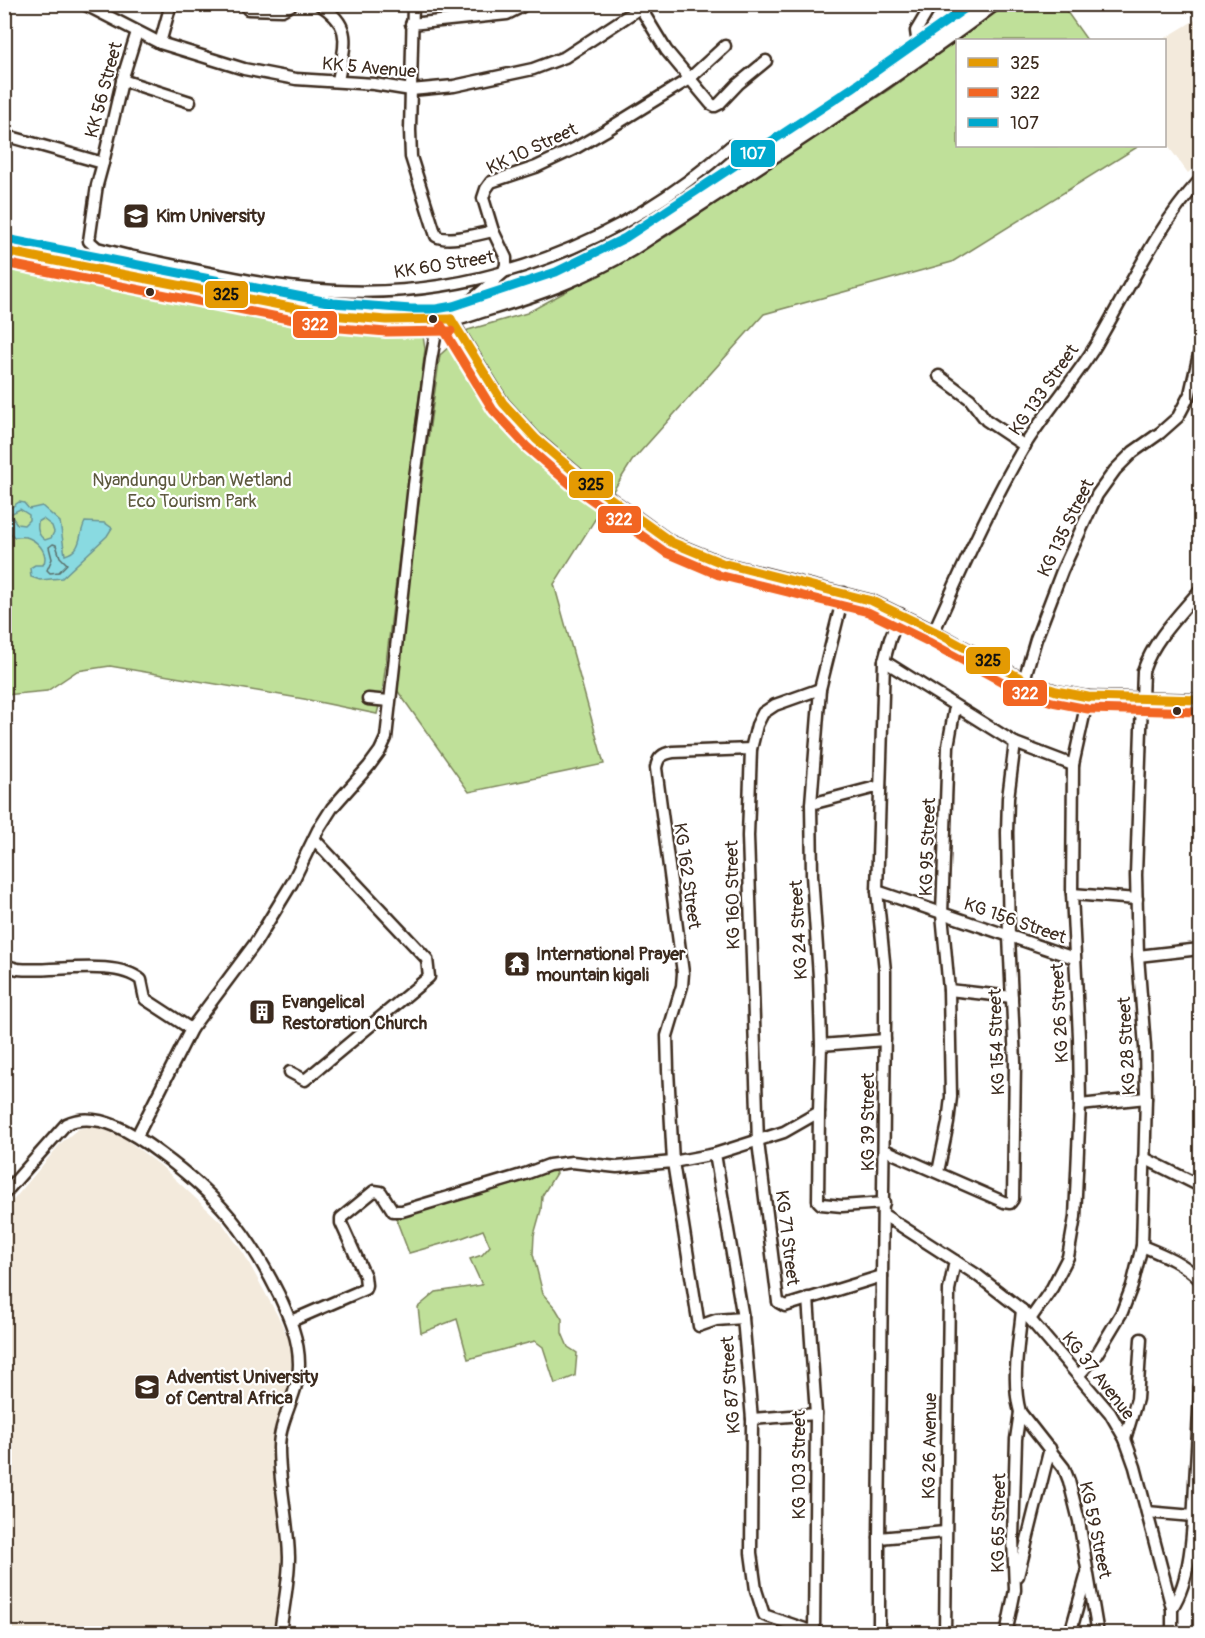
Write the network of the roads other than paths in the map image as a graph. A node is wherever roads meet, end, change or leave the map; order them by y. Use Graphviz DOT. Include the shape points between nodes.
graph roads {
  1 [pos="84,4"];
  2 [pos="171,4"];
  3 [pos="293,4"];
  4 [pos="319,4"];
  5 [pos="412,4"];
  6 [pos="522,4"];
  7 [pos="932,4"];
  8 [pos="992,4"];
  9 [pos="641,6"];
  10 [pos="248,9"];
  11 [pos="411,24"];
  12 [pos="137,32"];
  13 [pos="160,43"];
  14 [pos="725,46"];
  15 [pos="926,53"];
  16 [pos="766,61"];
  17 [pos="689,79"];
  18 [pos="122,80"];
  19 [pos="338,81"];
  20 [pos="411,90"];
  21 [pos="190,102"];
  22 [pos="4,135"];
  23 [pos="731,146"];
  24 [pos="103,163"];
  25 [pos="1200,180"];
  26 [pos="493,231"];
  27 [pos="4,251"];
  28 [pos="129,256"];
  29 [pos="503,273"];
  30 [pos="153,279"];
  31 [pos="450,319"];
  32 [pos="1200,350"];
  33 [pos="939,376"];
  34 [pos="1025,446"];
  35 [pos="1200,590"];
  36 [pos="844,593"];
  37 [pos="900,614"];
  38 [pos="934,631"];
  39 [pos="884,661"];
  40 [pos="1024,680"];
  41 [pos="820,689"];
  42 [pos="1088,697"];
  43 [pos="368,699"];
  44 [pos="1142,699"];
  45 [pos="1200,700"];
  46 [pos="389,701"];
  47 [pos="955,707"];
  48 [pos="1015,743"];
  49 [pos="751,749"];
  50 [pos="1073,765"];
  51 [pos="880,786"];
  52 [pos="811,804"];
  53 [pos="314,839"];
  54 [pos="877,891"];
  55 [pos="1072,894"];
  56 [pos="1137,899"];
  57 [pos="942,914"];
  58 [pos="1009,937"];
  59 [pos="1200,949"];
  60 [pos="1138,956"];
  61 [pos="1074,958"];
  62 [pos="4,965"];
  63 [pos="949,990"];
  64 [pos="1011,997"];
  65 [pos="191,1029"];
  66 [pos="885,1040"];
  67 [pos="821,1045"];
  68 [pos="290,1072"];
  69 [pos="1146,1098"];
  70 [pos="1080,1105"];
  71 [pos="819,1112"];
  72 [pos="137,1136"];
  73 [pos="758,1142"];
  74 [pos="885,1150"];
  75 [pos="715,1154"];
  76 [pos="1144,1158"];
  77 [pos="673,1162"];
  78 [pos="938,1172"];
  79 [pos="1200,1186"];
  80 [pos="4,1194"];
  81 [pos="884,1203"];
  82 [pos="884,1215"];
  83 [pos="1142,1246"];
  84 [pos="955,1260"];
  85 [pos="882,1276"];
  86 [pos="1200,1280"];
  87 [pos="808,1298"];
  88 [pos="1027,1314"];
  89 [pos="743,1318"];
  90 [pos="291,1321"];
  91 [pos="1141,1339"];
  92 [pos="1079,1375"];
  93 [pos="1200,1386"];
  94 [pos="1020,1412"];
  95 [pos="816,1414"];
  96 [pos="752,1419"];
  97 [pos="1125,1439"];
  98 [pos="1050,1448"];
  99 [pos="1147,1512"];
  100 [pos="1197,1518"];
  101 [pos="945,1532"];
  102 [pos="879,1538"];
  103 [pos="1087,1570"];
  104 [pos="1015,1590"];
  105 [pos="1172,1608"];
  106 [pos="816,1633"];
  107 [pos="280,1634"];
  108 [pos="879,1634"];
  109 [pos="945,1634"];
  110 [pos="1006,1634"];
  111 [pos="1070,1634"];
  112 [pos="1098,1634"];
  113 [pos="1172,1634"];
  1 -- 12 [label="street, KK 5 Avenue"];
  2 -- 13 [label="street"];
  3 -- 10 [label="street" via="282,10"];
  4 -- 19 [label="street" via="344,29"];
  5 -- 11 [label="street"];
  6 -- 11 [label="street" via="507,14"];
  7 -- 15 [label="street" via="916,31"];
  8 -- 15 [label="highway"];
  9 -- 17 [label="street" via="666,50"];
  9 -- 20 [label="street, KK 5 Avenue" via="565,57 533,69 453,86"];
  11 -- 20 [label="street"];
  12 -- 13 [label="street, KK 5 Avenue"];
  12 -- 18 [label="street, KK 56 Street"];
  13 -- 19 [label="street, KK 5 Avenue" via="243,69 296,79"];
  14 -- 17 [label="street, KK 10 Street"];
  15 -- 31 [label="highway" via="597,268 561,284"];
  16 -- 17 [label="street" via="715,106"];
  17 -- 26 [label="street, KK 10 Street" via="574,149 491,182 483,198"];
  18 -- 21 [label="street"];
  18 -- 24 [label="street, KK 56 Street"];
  19 -- 20 [label="street, KK 5 Avenue"];
  20 -- 26 [label="street" via="411,157 435,236 448,239"];
  22 -- 24 [label="street, KK 56 Street"];
  23 -- 29 [label="street, KK 60 Street" via="700,174 629,221 568,251"];
  24 -- 28 [label="street, KK 60 Street" via="89,241 96,248"];
  25 -- 34 [label="street, KG 133 Street" via="1172,214 1094,348"];
  26 -- 29 [label="street, KK 10 Street" via="506,258"];
  27 -- 30 [label="highway"];
  28 -- 29 [label="street, KK 60 Street" via="294,288 335,291 419,290"];
  28 -- 30 [label="street"];
  29 -- 31 [label="street"];
  30 -- 31 [label="highway" via="331,315 386,320"];
  31 -- 36 [label="street" via="518,421 578,475 632,515 671,542 722,563"];
  31 -- 46 [label="street" via="430,360"];
  32 -- 40 [label="street, KG 135 Street" via="1190,394 1178,417 1133,452 1096,495 1035,639"];
  33 -- 34 [label="street" via="970,399 986,420"];
  34 -- 38 [label="street, KG 133 Street"];
  35 -- 44 [label="street, KG 28 Street" via="1149,654 1143,671"];
  36 -- 37 [label="street"];
  36 -- 41 [label="street, KG 24 Street"];
  37 -- 38 [label="street"];
  37 -- 39 [label="street, KG 39 Street"];
  38 -- 40 [label="street"];
  39 -- 47 [label="street"];
  39 -- 51 [label="street, KG 39 Street"];
  40 -- 42 [label="street"];
  41 -- 49 [label="street, KG 160 Street" via="763,713"];
  41 -- 52 [label="street, KG 24 Street"];
  42 -- 44 [label="street"];
  42 -- 50 [label="street, KG 26 Street"];
  43 -- 46 [label="street"];
  44 -- 45 [label="street"];
  44 -- 56 [label="street, KG 28 Street"];
  46 -- 53 [label="street" via="388,729 380,751 332,808"];
  47 -- 48 [label="street"];
  47 -- 57 [label="street, KG 95 Street" via="948,746"];
  48 -- 50 [label="street"];
  48 -- 58 [label="street, KG 154 Street" via="1006,833"];
  49 -- 73 [label="street, KG 160 Street" via="748,836"];
  49 -- 77 [label="street, KG 162 Street" via="673,752 657,760 683,973 667,1036"];
  50 -- 55 [label="street, KG 26 Street"];
  51 -- 52 [label="street"];
  51 -- 54 [label="street, KG 39 Street"];
  52 -- 67 [label="street, KG 24 Street"];
  53 -- 65 [label="street" via="256,942"];
  53 -- 68 [label="street" via="427,959 429,977 305,1080"];
  54 -- 57 [label="street, KG 156 Street"];
  54 -- 66 [label="street, KG 39 Street" via="885,970"];
  55 -- 56 [label="street"];
  55 -- 61 [label="street, KG 26 Street"];
  56 -- 60 [label="street, KG 28 Street"];
  57 -- 58 [label="street, KG 156 Street"];
  57 -- 63 [label="street, KG 95 Street"];
  58 -- 61 [label="street, KG 156 Street"];
  58 -- 64 [label="street, KG 154 Street"];
  59 -- 60 [label="street"];
  60 -- 69 [label="street, KG 28 Street"];
  61 -- 70 [label="street, KG 26 Street"];
  62 -- 65 [label="street" via="16,969 124,972 141,980 144,999"];
  63 -- 64 [label="street"];
  63 -- 78 [label="street, KG 95 Street" via="951,1096"];
  64 -- 78 [label="street, KG 154 Street" via="1016,1120 1013,1200 1004,1202"];
  65 -- 72 [label="street"];
  66 -- 67 [label="street"];
  66 -- 74 [label="street, KG 39 Street"];
  67 -- 71 [label="street, KG 24 Street"];
  69 -- 70 [label="street"];
  69 -- 76 [label="street, KG 28 Street"];
  70 -- 88 [label="street, KG 26 Street" via="1070,1250 1057,1279"];
  71 -- 73 [label="street"];
  71 -- 81 [label="street, KG 24 Street" via="820,1204"];
  72 -- 80 [label="street" via="95,1120 75,1120 57,1133"];
  72 -- 90 [label="street" via="188,1174 238,1226"];
  73 -- 75 [label="street"];
  73 -- 87 [label="street, KG 71 Street" via="778,1302 785,1306"];
  74 -- 78 [label="street, KG 154 Street"];
  74 -- 81 [label="street, KG 39 Street"];
  75 -- 77 [label="street"];
  75 -- 89 [label="street, KG 87 Street"];
  76 -- 79 [label="street"];
  76 -- 83 [label="street, KG 28 Street"];
  77 -- 89 [label="street" via="699,1326"];
  77 -- 90 [label="street" via="617,1167 572,1162 549,1165 402,1211 393,1211 381,1192 374,1191 340,1218 364,1276 365,1289"];
  81 -- 82 [label="street, KG 39 Street"];
  82 -- 84 [label="street, KG 37 Avenue"];
  82 -- 85 [label="street, KG 39 Street"];
  83 -- 86 [label="street" via="1175,1260"];
  83 -- 92 [label="street, KG 28 Street" via="1122,1312 1095,1357"];
  84 -- 88 [label="street, KG 37 Avenue"];
  84 -- 101 [label="street, KG 26 Avenue" via="949,1290"];
  85 -- 87 [label="street, KG 71 Street"];
  85 -- 102 [label="street, KG 39 Street"];
  87 -- 95 [label="street, KG 103 Street"];
  88 -- 92 [label="street, KG 37 Avenue"];
  88 -- 94 [label="street, KG 65 Street" via="1016,1379"];
  89 -- 96 [label="street, KG 87 Street"];
  90 -- 107 [label="street" via="299,1365 279,1443 289,1557"];
  91 -- 97 [label="street" via="1137,1399"];
  92 -- 97 [label="street, KG 37 Avenue"];
  93 -- 100 [label="street"];
  94 -- 98 [label="street, KG 59 Street"];
  94 -- 104 [label="street, KG 65 Street" via="1013,1538"];
  95 -- 96 [label="street"];
  95 -- 106 [label="street, KG 103 Street"];
  96 -- 106 [label="street, KG 87 Street" via="751,1553 756,1590 764,1615"];
  97 -- 99 [label="street, KG 37 Avenue"];
  98 -- 103 [label="street, KG 59 Street" via="1069,1481"];
  98 -- 104 [label="street"];
  99 -- 100 [label="street"];
  99 -- 105 [label="street, KG 37 Avenue"];
  100 -- 105 [label="street" via="1185,1578"];
  101 -- 102 [label="street"];
  101 -- 109 [label="street, KG 26 Avenue"];
  102 -- 108 [label="street, KG 39 Street"];
  103 -- 111 [label="street"];
  103 -- 112 [label="street, KG 59 Street"];
  104 -- 110 [label="street, KG 65 Street"];
  105 -- 113 [label="street, KG 37 Avenue"];
}
